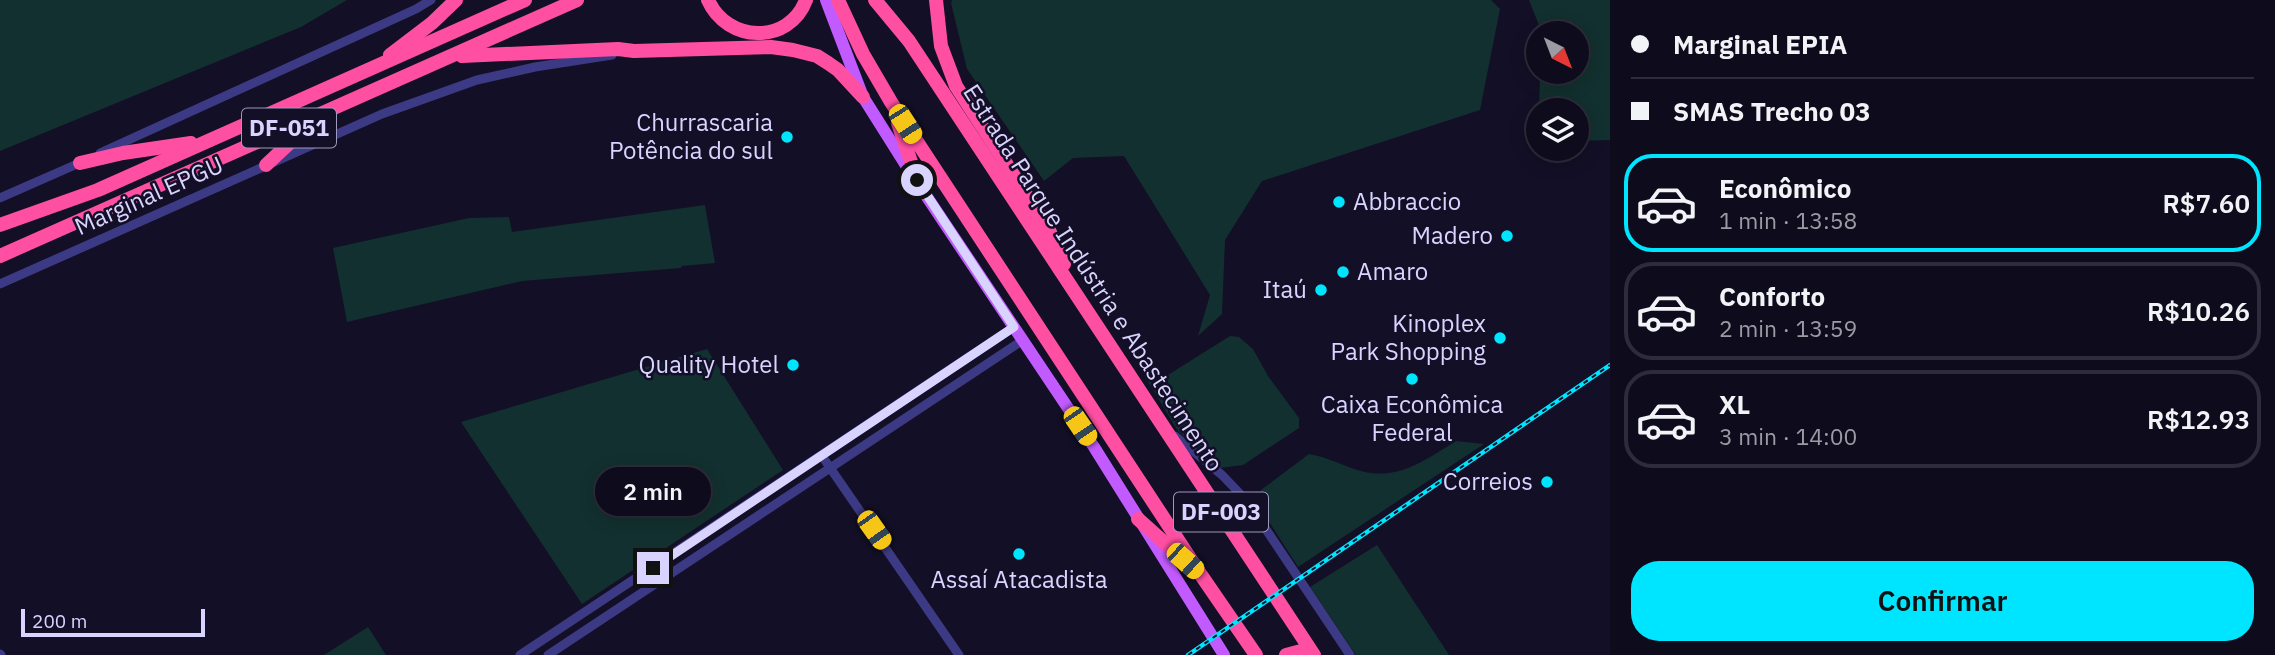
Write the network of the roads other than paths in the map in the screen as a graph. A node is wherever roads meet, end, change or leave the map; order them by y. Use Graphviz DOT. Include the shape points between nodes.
graph roads {
  1 [pos="431,0"];
  2 [pos="456,0"];
  3 [pos="525,0"];
  4 [pos="578,0"];
  5 [pos="708,0"];
  6 [pos="806,0"];
  7 [pos="825,0"];
  8 [pos="838,0"];
  9 [pos="875,0"];
  10 [pos="885,0"];
  11 [pos="936,0"];
  12 [pos="909,41"];
  13 [pos="634,51"];
  14 [pos="454,55"];
  15 [pos="366,72"];
  16 [pos="863,97"];
  17 [pos="891,102"];
  18 [pos="320,114"];
  19 [pos="210,140"];
  20 [pos="80,163"];
  21 [pos="266,165"];
  22 [pos="917,180"];
  23 [pos="0,198"];
  24 [pos="0,225"];
  25 [pos="0,256"];
  26 [pos="0,284"];
  27 [pos="1071,285"];
  28 [pos="1014,327"];
  29 [pos="1023,340"];
  30 [pos="989,344"];
  31 [pos="999,357"];
  32 [pos="1167,430"];
  33 [pos="822,456"];
  34 [pos="831,469"];
  35 [pos="1138,519"];
  36 [pos="723,522"];
  37 [pos="730,535"];
  38 [pos="1201,575"];
  39 [pos="520,655"];
  40 [pos="548,655"];
  41 [pos="959,655"];
  42 [pos="1224,655"];
  43 [pos="1256,655"];
  44 [pos="1286,655"];
  45 [pos="1314,655"];
  46 [pos="1350,655"];
  1 -- 20 [label="street"];
  2 -- 15 [label="highway"];
  3 -- 15 [label="highway, DF-051"];
  4 -- 14 [label="highway, DF-051"];
  5 -- 6 [label="highway" via="729,25 761,34 785,27"];
  7 -- 16 [label="main road"];
  8 -- 17 [label="highway, DF-003"];
  9 -- 12 [label="highway, Estrada Parque Indústria e Abastecimento / DF-003"];
  10 -- 12 [label="highway"];
  11 -- 27 [label="highway" via="941,46 953,78 1049,230"];
  12 -- 27 [label="highway, Estrada Parque Indústria e Abastecimento / DF-003"];
  13 -- 14 [label="highway"];
  13 -- 16 [label="highway" via="793,50 828,63"];
  13 -- 21 [label="street, Marginal EPGU" via="477,80 383,114"];
  14 -- 18 [label="highway, DF-051"];
  15 -- 19 [label="highway, DF-051"];
  16 -- 22 [label="main road"];
  17 -- 22 [label="highway"];
  17 -- 38 [label="highway, DF-003"];
  18 -- 21 [label="highway"];
  18 -- 25 [label="highway, DF-051"];
  19 -- 20 [label="highway"];
  19 -- 24 [label="highway, DF-051" via="89,194"];
  20 -- 23 [label="street"];
  21 -- 26 [label="street, Marginal EPGU"];
  22 -- 28 [label="main road"];
  27 -- 32 [label="highway, Estrada Parque Indústria e Abastecimento / DF-003"];
  28 -- 29 [label="main road"];
  28 -- 30 [label="street"];
  29 -- 31 [label="street"];
  29 -- 35 [label="main road"];
  30 -- 31 [label="street"];
  30 -- 33 [label="street"];
  31 -- 34 [label="street"];
  32 -- 45 [label="highway, Estrada Parque Indústria e Abastecimento / DF-003"];
  32 -- 46 [label="street" via="1247,501"];
  33 -- 34 [label="street"];
  33 -- 36 [label="street"];
  34 -- 37 [label="street"];
  34 -- 41 [label="street"];
  35 -- 38 [label="highway"];
  35 -- 42 [label="main road"];
  36 -- 37 [label="street"];
  36 -- 39 [label="street"];
  37 -- 40 [label="street"];
  38 -- 43 [label="highway, DF-003"];
  44 -- 45 [label="highway" via="1301,651"];
}
